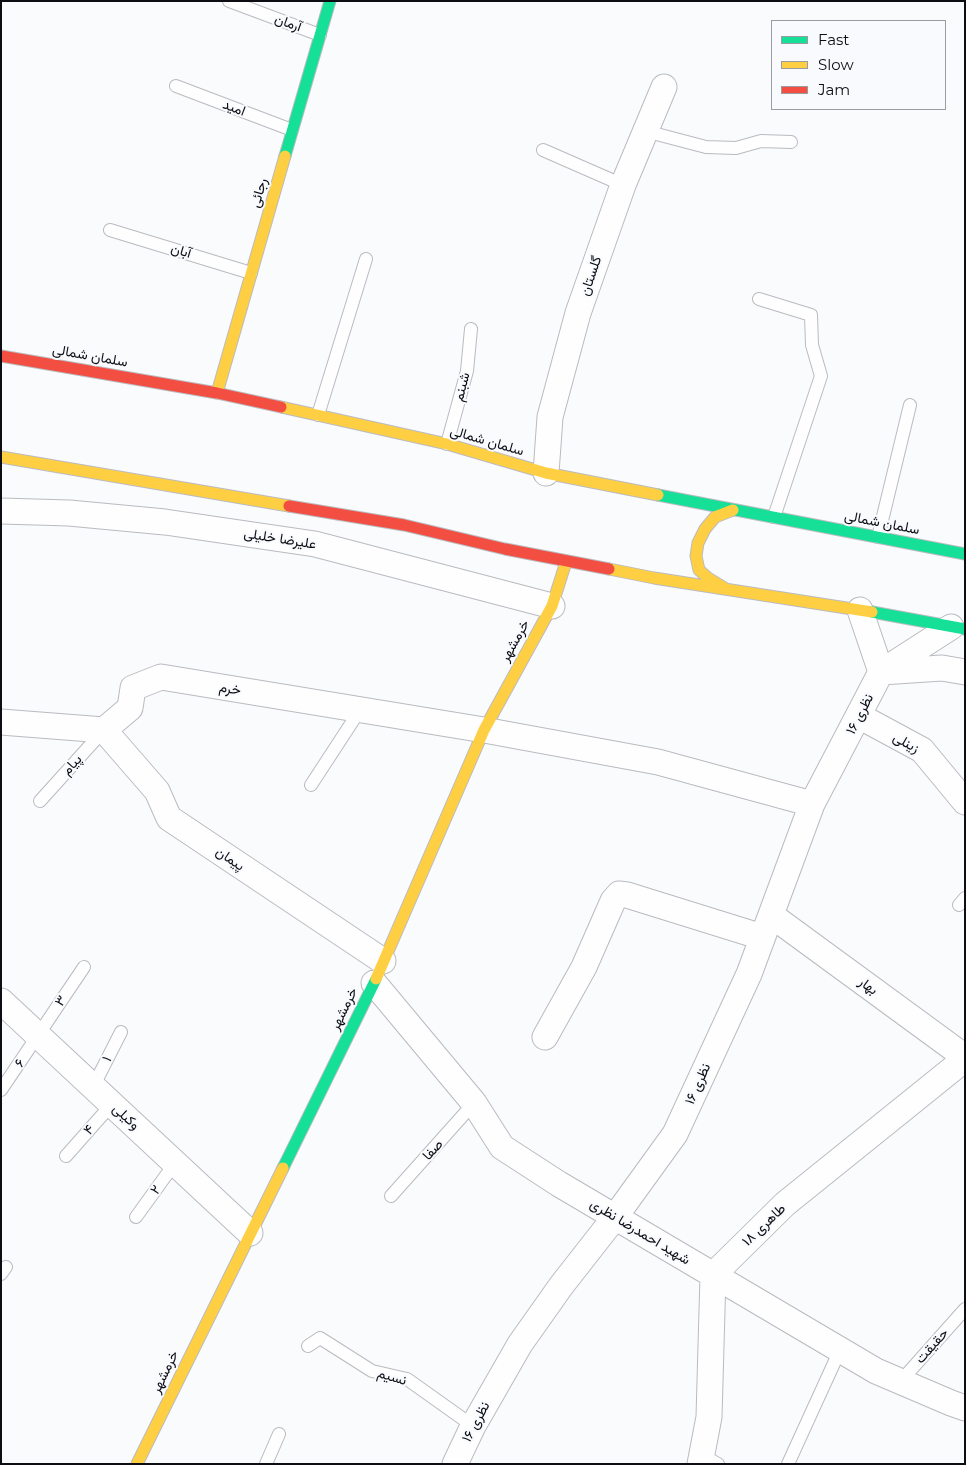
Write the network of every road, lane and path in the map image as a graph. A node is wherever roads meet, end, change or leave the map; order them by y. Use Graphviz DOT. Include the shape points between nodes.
graph roads {
  1 [pos="330,1"];
  2 [pos="230,2"];
  3 [pos="320,35"];
  4 [pos="176,86"];
  5 [pos="664,87"];
  6 [pos="292,130"];
  7 [pos="645,131"];
  8 [pos="791,142"];
  9 [pos="543,150"];
  10 [pos="622,185"];
  11 [pos="110,230"];
  12 [pos="366,259"];
  13 [pos="251,273"];
  14 [pos="759,298"];
  15 [pos="471,329"];
  16 [pos="1,356"];
  17 [pos="217,393"];
  18 [pos="910,405"];
  19 [pos="318,415"];
  20 [pos="447,444"];
  21 [pos="1,457"];
  22 [pos="546,473"];
  23 [pos="732,510"];
  24 [pos="1,511"];
  25 [pos="774,518"];
  26 [pos="878,538"];
  27 [pos="965,554"];
  28 [pos="566,562"];
  29 [pos="727,589"];
  30 [pos="552,606"];
  31 [pos="860,610"];
  32 [pos="958,628"];
  33 [pos="881,672"];
  34 [pos="965,672"];
  35 [pos="360,710"];
  36 [pos="859,716"];
  37 [pos="1,722"];
  38 [pos="104,730"];
  39 [pos="484,730"];
  40 [pos="311,785"];
  41 [pos="40,801"];
  42 [pos="965,802"];
  43 [pos="812,804"];
  44 [pos="766,926"];
  45 [pos="84,967"];
  46 [pos="379,972"];
  47 [pos="3,1006"];
  48 [pos="121,1032"];
  49 [pos="38,1035"];
  50 [pos="545,1037"];
  51 [pos="965,1058"];
  52 [pos="93,1087"];
  53 [pos="1,1090"];
  54 [pos="474,1103"];
  55 [pos="112,1104"];
  56 [pos="66,1156"];
  57 [pos="175,1163"];
  58 [pos="391,1196"];
  59 [pos="136,1217"];
  60 [pos="615,1217"];
  61 [pos="250,1233"];
  62 [pos="713,1275"];
  63 [pos="965,1309"];
  64 [pos="308,1346"];
  65 [pos="840,1350"];
  66 [pos="900,1382"];
  67 [pos="965,1408"];
  68 [pos="473,1426"];
  69 [pos="279,1434"];
  70 [pos="707,1461"];
  71 [pos="137,1464"];
  72 [pos="266,1464"];
  73 [pos="455,1464"];
  74 [pos="788,1464"];
  1 -- 3 [label="main road, رجائی"];
  2 -- 3 [label="lane, آرمان"];
  3 -- 6 [label="main road, رجائی"];
  4 -- 6 [label="lane, امید"];
  5 -- 7 [label="street, گلستان"];
  6 -- 13 [label="main road, رجائی"];
  7 -- 8 [label="lane" via="706,147 736,148 761,141"];
  7 -- 10 [label="street, گلستان"];
  9 -- 10 [label="lane"];
  10 -- 22 [label="street, گلستان" via="578,312 550,417"];
  11 -- 13 [label="lane, آبان"];
  12 -- 19 [label="lane"];
  13 -- 17 [label="main road, رجائی"];
  14 -- 25 [label="lane" via="811,315 812,345 821,376"];
  15 -- 20 [label="lane, شبنم" via="467,371"];
  16 -- 17 [label="main road, سلمان شمالی"];
  17 -- 19 [label="main road, سلمان شمالی"];
  18 -- 26 [label="lane"];
  19 -- 20 [label="main road, سلمان شمالی"];
  20 -- 22 [label="main road, سلمان شمالی"];
  21 -- 28 [label="main road" via="404,525"];
  22 -- 23 [label="main road, سلمان شمالی"];
  23 -- 25 [label="main road, سلمان شمالی"];
  23 -- 29 [label="main road" via="715,517 705,529 696,556 699,570"];
  24 -- 30 [label="street, علیرضا خلیلی" via="69,513 165,522 315,544"];
  25 -- 26 [label="main road, سلمان شمالی"];
  26 -- 27 [label="main road, سلمان شمالی"];
  28 -- 29 [label="main road"];
  28 -- 30 [label="main road, خرمشهر"];
  29 -- 31 [label="main road"];
  30 -- 39 [label="main road, خرمشهر"];
  31 -- 32 [label="main road"];
  31 -- 33 [label="street"];
  32 -- 33 [label="street"];
  33 -- 34 [label="street" via="942,668"];
  33 -- 36 [label="street, نظری ۱۶"];
  35 -- 38 [label="street, خرم" via="161,677 133,688 130,708"];
  35 -- 39 [label="street, خرم"];
  35 -- 40 [label="lane"];
  36 -- 42 [label="street, زینلی" via="922,750"];
  36 -- 43 [label="street, نظری ۱۶"];
  37 -- 38 [label="street"];
  38 -- 41 [label="lane, پیام"];
  38 -- 46 [label="street, پیمان" via="157,791 169,818"];
  39 -- 43 [label="street, خرم" via="658,762"];
  39 -- 46 [label="main road, خرمشهر"];
  43 -- 44 [label="street, نظری ۱۶"];
  44 -- 50 [label="street, بهار" via="619,894"];
  44 -- 51 [label="street, بهار"];
  44 -- 60 [label="street, نظری ۱۶" via="749,974 675,1134"];
  45 -- 49 [label="lane, ۳"];
  46 -- 54 [label="street, شهید احمدرضا نظری"];
  46 -- 61 [label="main road, خرمشهر"];
  47 -- 49 [label="street, وکیلی"];
  48 -- 52 [label="lane, ۱"];
  49 -- 52 [label="street, وکیلی"];
  49 -- 53 [label="lane, ۶"];
  51 -- 62 [label="street, طاهری ۱۸" via="785,1204"];
  52 -- 55 [label="street, وکیلی"];
  54 -- 58 [label="lane, صفا"];
  54 -- 60 [label="street, شهید احمدرضا نظری" via="502,1147"];
  55 -- 56 [label="lane, ۴"];
  55 -- 57 [label="street, وکیلی"];
  57 -- 59 [label="lane, ۲"];
  57 -- 61 [label="street, وکیلی"];
  60 -- 62 [label="street, شهید احمدرضا نظری"];
  60 -- 68 [label="street, نظری ۱۶" via="520,1344"];
  61 -- 71 [label="main road, خرمشهر"];
  62 -- 65 [label="street, شهید احمدرضا نظری"];
  62 -- 70 [label="street"];
  63 -- 66 [label="lane, حقیقت"];
  64 -- 68 [label="lane, نسیم" via="320,1338 372,1371 407,1379"];
  65 -- 66 [label="street, شهید احمدرضا نظری"];
  65 -- 74 [label="lane"];
  66 -- 67 [label="street, شهید احمدرضا نظری"];
  68 -- 73 [label="street, نظری ۱۶"];
  69 -- 72 [label="lane"];
}
